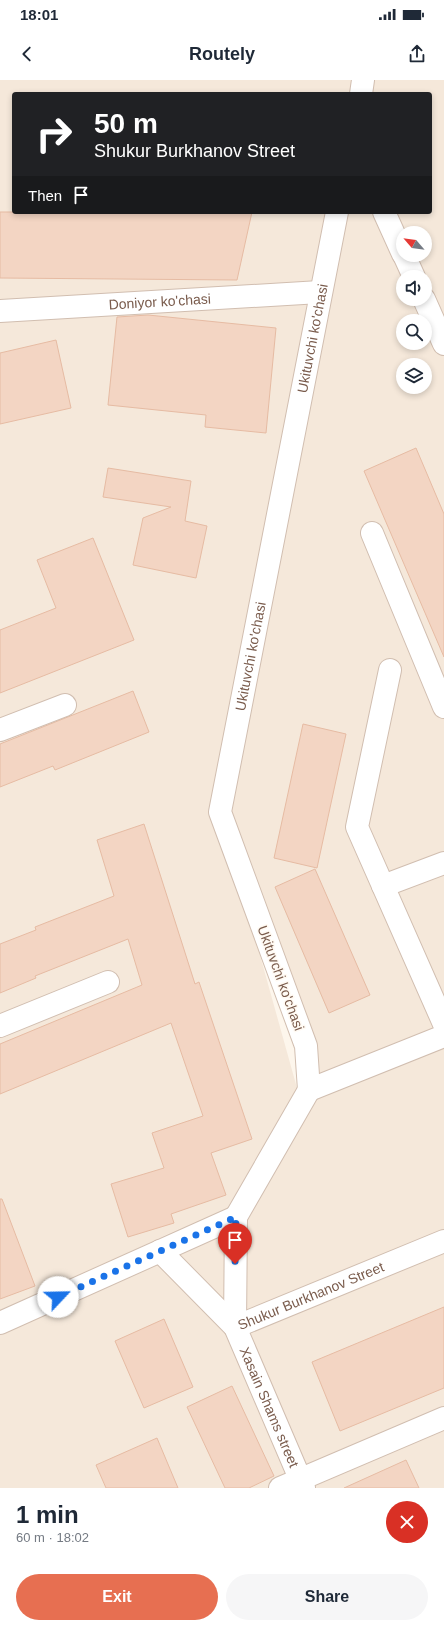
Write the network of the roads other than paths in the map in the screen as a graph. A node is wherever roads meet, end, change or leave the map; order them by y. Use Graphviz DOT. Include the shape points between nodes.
graph roads {
  1 [pos="363,80"];
  2 [pos="361,92"];
  3 [pos="337,214"];
  4 [pos="385,214"];
  5 [pos="396,239"];
  6 [pos="320,292"];
  7 [pos="427,306"];
  8 [pos="0,311"];
  9 [pos="444,344"];
  10 [pos="372,533"];
  11 [pos="390,670"];
  12 [pos="65,705"];
  13 [pos="444,707"];
  14 [pos="0,730"];
  15 [pos="444,863"];
  16 [pos="383,886"];
  17 [pos="108,982"];
  18 [pos="444,1024"];
  19 [pos="0,1026"];
  20 [pos="444,1036"];
  21 [pos="309,1090"];
  22 [pos="236,1217"];
  23 [pos="444,1241"];
  24 [pos="160,1251"];
  25 [pos="0,1323"];
  26 [pos="235,1327"];
  27 [pos="444,1418"];
  28 [pos="301,1483"];
  29 [pos="280,1488"];
  1 -- 2 [label="street"];
  3 -- 6 [label="street, Ukituvchi ko'chasi"];
  4 -- 5 [label="street"];
  6 -- 8 [label="street, Doniyor ko'chasi"];
  6 -- 21 [label="street, Ukituvchi ko'chasi" via="220,812 306,1046"];
  7 -- 9 [label="street"];
  10 -- 13 [label="street"];
  11 -- 16 [label="street" via="357,827"];
  12 -- 14 [label="street"];
  15 -- 16 [label="street"];
  16 -- 18 [label="street"];
  17 -- 19 [label="street"];
  20 -- 21 [label="street"];
  21 -- 22 [label="street, Shukur Burkhanov Street"];
  22 -- 24 [label="street"];
  22 -- 26 [label="street, Shukur Burkhanov Street"];
  23 -- 26 [label="street, Shukur Burkhanov Street"];
  24 -- 25 [label="street"];
  24 -- 26 [label="street"];
  26 -- 28 [label="street, Xasain Shams street"];
  27 -- 28 [label="street"];
  28 -- 29 [label="street"];
}
